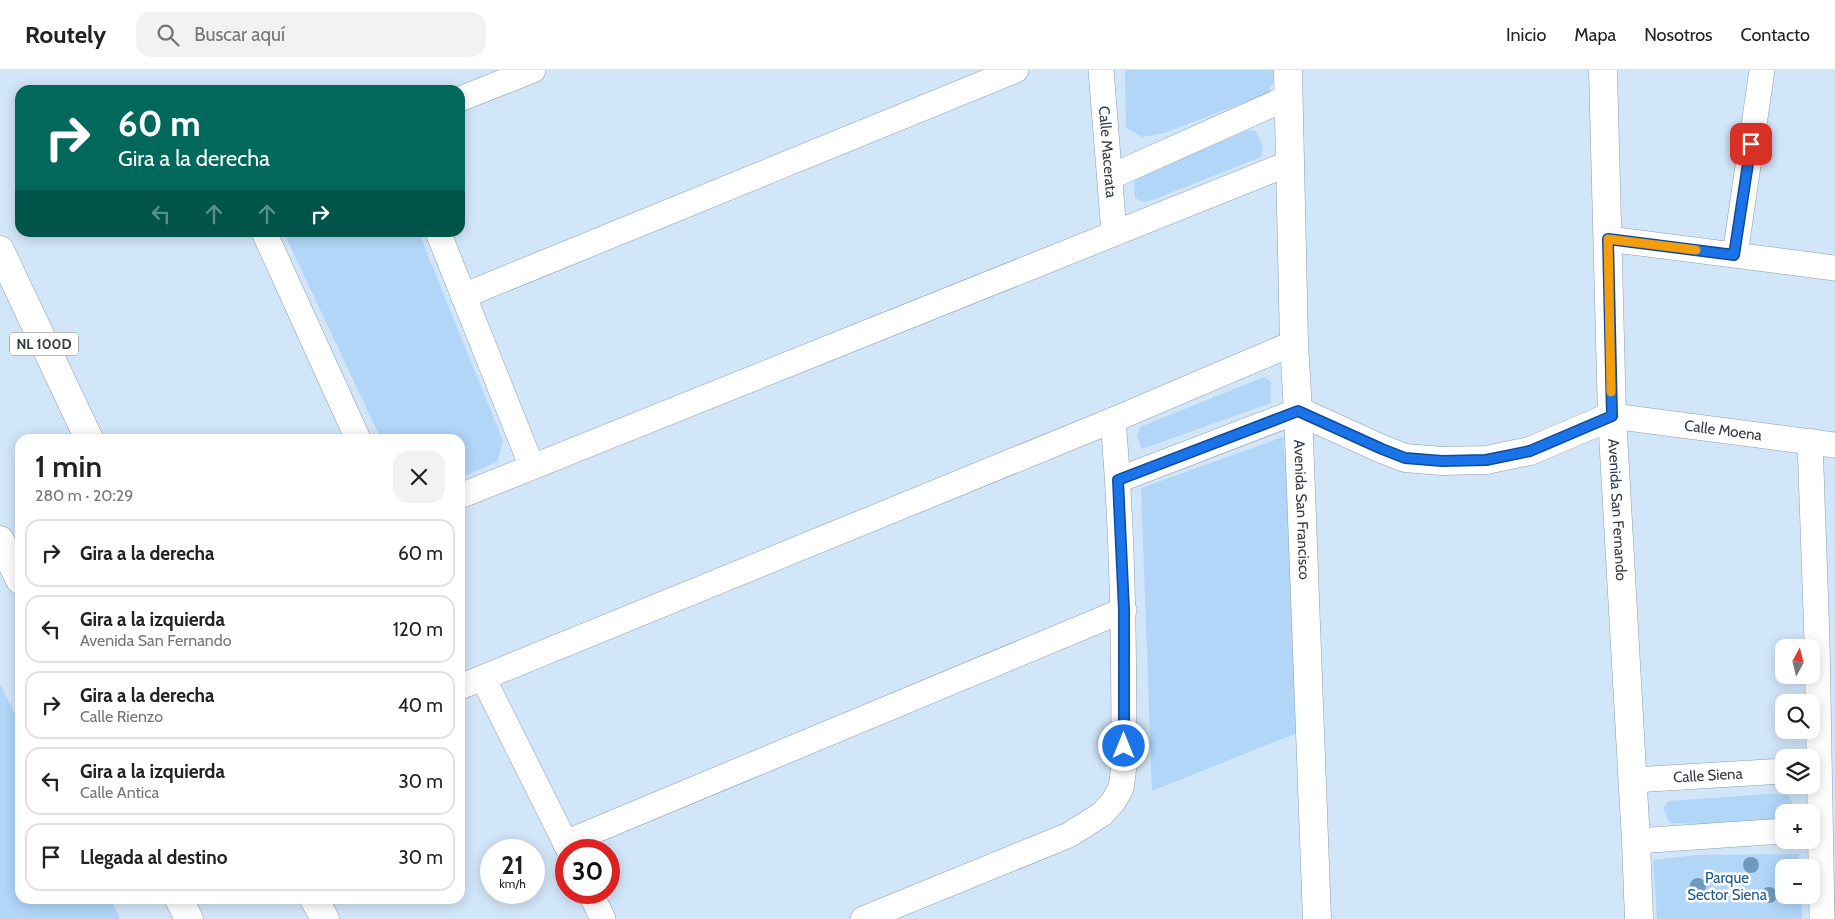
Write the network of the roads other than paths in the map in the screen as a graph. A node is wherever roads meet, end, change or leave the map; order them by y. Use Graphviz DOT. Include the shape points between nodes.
graph roads {
  1 [pos="533,70"];
  2 [pos="1016,70"];
  3 [pos="1101,70"];
  4 [pos="1288,70"];
  5 [pos="1603,70"];
  6 [pos="1762,70"];
  7 [pos="465,97"];
  8 [pos="1289,97"];
  9 [pos="1290,163"];
  10 [pos="1110,177"];
  11 [pos="1114,233"];
  12 [pos="266,237"];
  13 [pos="440,237"];
  14 [pos="1608,239"];
  15 [pos="0,250"];
  16 [pos="1734,255"];
  17 [pos="1835,268"];
  18 [pos="463,296"];
  19 [pos="1294,343"];
  20 [pos="1298,411"];
  21 [pos="1612,416"];
  22 [pos="1113,420"];
  23 [pos="87,434"];
  24 [pos="356,434"];
  25 [pos="1810,441"];
  26 [pos="1835,445"];
  27 [pos="532,467"];
  28 [pos="1118,480"];
  29 [pos="465,494"];
  30 [pos="0,540"];
  31 [pos="15,570"];
  32 [pos="1124,610"];
  33 [pos="1826,641"];
  34 [pos="483,678"];
  35 [pos="465,685"];
  36 [pos="1818,749"];
  37 [pos="1775,772"];
  38 [pos="1633,780"];
  39 [pos="1819,794"];
  40 [pos="1823,832"];
  41 [pos="1775,833"];
  42 [pos="564,839"];
  43 [pos="584,839"];
  44 [pos="1636,841"];
  45 [pos="182,904"];
  46 [pos="316,904"];
  47 [pos="596,904"];
  48 [pos="189,919"];
  49 [pos="324,919"];
  50 [pos="603,919"];
  51 [pos="863,919"];
  52 [pos="1318,919"];
  53 [pos="1639,919"];
  54 [pos="1822,919"];
  1 -- 7 [label="street"];
  2 -- 18 [label="street"];
  3 -- 10 [label="street, Calle Macerata"];
  4 -- 8 [label="main road, Avenida San Francisco"];
  5 -- 14 [label="main road, Avenida San Fernando"];
  6 -- 16 [label="street"];
  8 -- 9 [label="main road, Avenida San Francisco"];
  8 -- 10 [label="street"];
  9 -- 11 [label="street"];
  9 -- 19 [label="main road, Avenida San Francisco"];
  10 -- 11 [label="street, Calle Macerata"];
  11 -- 27 [label="street"];
  12 -- 24 [label="street"];
  13 -- 18 [label="street"];
  14 -- 16 [label="street"];
  14 -- 21 [label="main road, Avenida San Fernando"];
  15 -- 23 [label="main road, NL 100D"];
  16 -- 17 [label="street"];
  18 -- 27 [label="street"];
  19 -- 20 [label="main road, Avenida San Francisco"];
  19 -- 22 [label="street"];
  20 -- 21 [label="main road" via="1405,458 1442,461 1486,460 1530,451"];
  20 -- 28 [label="street"];
  20 -- 52 [label="main road, Avenida San Francisco"];
  21 -- 25 [label="street, Calle Moena"];
  21 -- 38 [label="main road, Avenida San Fernando"];
  22 -- 28 [label="street"];
  22 -- 34 [label="street"];
  25 -- 26 [label="street, Calle Moena"];
  25 -- 33 [label="street"];
  27 -- 29 [label="street"];
  28 -- 32 [label="street"];
  30 -- 31 [label="main road"];
  32 -- 43 [label="street"];
  32 -- 51 [label="street" via="1124,766 1121,788 1113,802 1102,814 1070,835"];
  33 -- 36 [label="street"];
  34 -- 35 [label="street"];
  34 -- 42 [label="street"];
  37 -- 38 [label="street, Calle Siena"];
  38 -- 44 [label="main road, Avenida San Fernando"];
  39 -- 40 [label="street"];
  40 -- 54 [label="street"];
  41 -- 44 [label="street"];
  44 -- 53 [label="main road, Avenida San Fernando"];
  45 -- 48 [label="main road"];
  46 -- 49 [label="main road"];
  47 -- 50 [label="street"];
}
